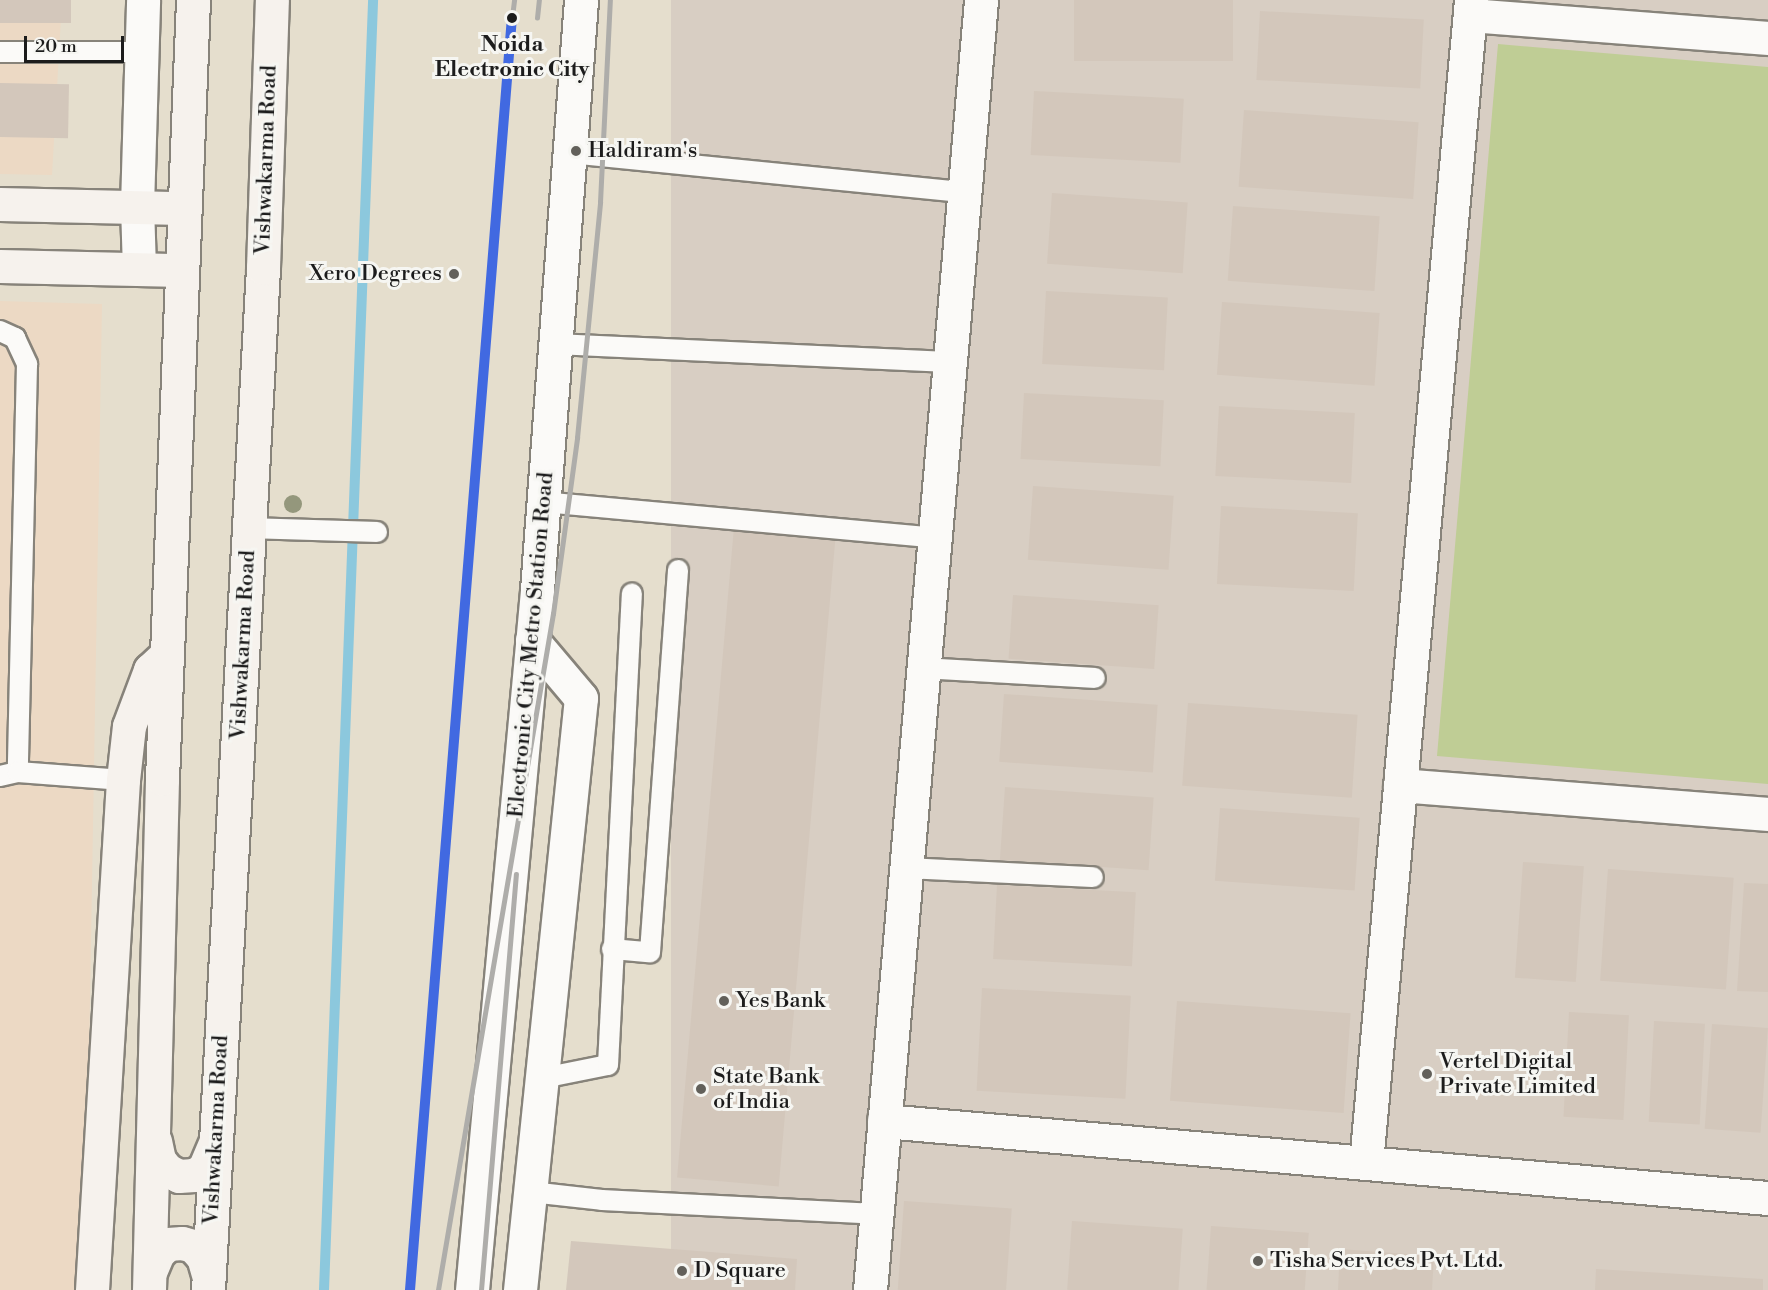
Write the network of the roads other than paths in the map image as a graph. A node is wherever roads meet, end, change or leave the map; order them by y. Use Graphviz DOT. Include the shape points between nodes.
graph roads {
  1 [pos="143,0"];
  2 [pos="193,0"];
  3 [pos="272,0"];
  4 [pos="581,0"];
  5 [pos="981,0"];
  6 [pos="1470,7"];
  7 [pos="1768,38"];
  8 [pos="0,52"];
  9 [pos="141,52"];
  10 [pos="570,153"];
  11 [pos="964,192"];
  12 [pos="0,204"];
  13 [pos="137,207"];
  14 [pos="182,208"];
  15 [pos="0,266"];
  16 [pos="139,269"];
  17 [pos="182,270"];
  18 [pos="0,331"];
  19 [pos="554,344"];
  20 [pos="950,362"];
  21 [pos="543,502"];
  22 [pos="249,528"];
  23 [pos="377,532"];
  24 [pos="934,538"];
  25 [pos="678,570"];
  26 [pos="632,594"];
  27 [pos="532,640"];
  28 [pos="166,654"];
  29 [pos="923,668"];
  30 [pos="1095,678"];
  31 [pos="9,774"];
  32 [pos="123,780"];
  33 [pos="1400,785"];
  34 [pos="1768,813"];
  35 [pos="906,868"];
  36 [pos="1093,877"];
  37 [pos="612,949"];
  38 [pos="543,1078"];
  39 [pos="884,1121"];
  40 [pos="155,1141"];
  41 [pos="215,1143"];
  42 [pos="1366,1163"];
  43 [pos="531,1192"];
  44 [pos="1768,1198"];
  45 [pos="876,1214"];
  46 [pos="150,1281"];
  47 [pos="208,1283"];
  48 [pos="92,1290"];
  49 [pos="472,1290"];
  50 [pos="520,1290"];
  51 [pos="870,1290"];
  1 -- 9 [label="street"];
  2 -- 14 [label="main road"];
  3 -- 22 [label="main road, Vishwakarma Road"];
  4 -- 10 [label="street, Electronic City Metro Station Road"];
  5 -- 11 [label="street"];
  6 -- 7 [label="street"];
  6 -- 33 [label="street"];
  8 -- 9 [label="lane"];
  9 -- 13 [label="street"];
  10 -- 11 [label="lane"];
  10 -- 19 [label="street, Electronic City Metro Station Road"];
  11 -- 20 [label="street"];
  12 -- 13 [label="main road"];
  13 -- 14 [label="main road"];
  13 -- 16 [label="street"];
  14 -- 17 [label="main road"];
  15 -- 16 [label="main road"];
  16 -- 17 [label="main road"];
  17 -- 28 [label="main road"];
  18 -- 31 [label="lane" via="15,338 27,364"];
  19 -- 20 [label="lane"];
  19 -- 21 [label="street, Electronic City Metro Station Road"];
  20 -- 24 [label="street"];
  21 -- 24 [label="lane"];
  21 -- 27 [label="street, Electronic City Metro Station Road"];
  22 -- 23 [label="lane"];
  22 -- 41 [label="main road, Vishwakarma Road"];
  24 -- 29 [label="street"];
  25 -- 37 [label="lane" via="650,952"];
  26 -- 37 [label="lane"];
  27 -- 38 [label="street" via="581,698"];
  27 -- 49 [label="street, Electronic City Metro Station Road"];
  28 -- 32 [label="main road" via="150,670 129,726"];
  28 -- 40 [label="main road"];
  29 -- 30 [label="lane"];
  29 -- 35 [label="street"];
  31 -- 32 [label="lane"];
  32 -- 48 [label="main road"];
  33 -- 34 [label="street"];
  33 -- 42 [label="street"];
  35 -- 36 [label="lane"];
  35 -- 39 [label="street"];
  37 -- 38 [label="lane" via="608,1065"];
  38 -- 43 [label="street"];
  39 -- 42 [label="street"];
  39 -- 45 [label="street"];
  40 -- 41 [label="main road" via="159,1160 166,1170 179,1176 194,1175 204,1169"];
  40 -- 46 [label="main road"];
  41 -- 47 [label="main road, Vishwakarma Road"];
  42 -- 44 [label="street"];
  43 -- 45 [label="lane" via="602,1200"];
  43 -- 50 [label="street"];
  45 -- 51 [label="street"];
  46 -- 47 [label="main road" via="158,1253 168,1244 182,1243 193,1246 203,1257"];
}
